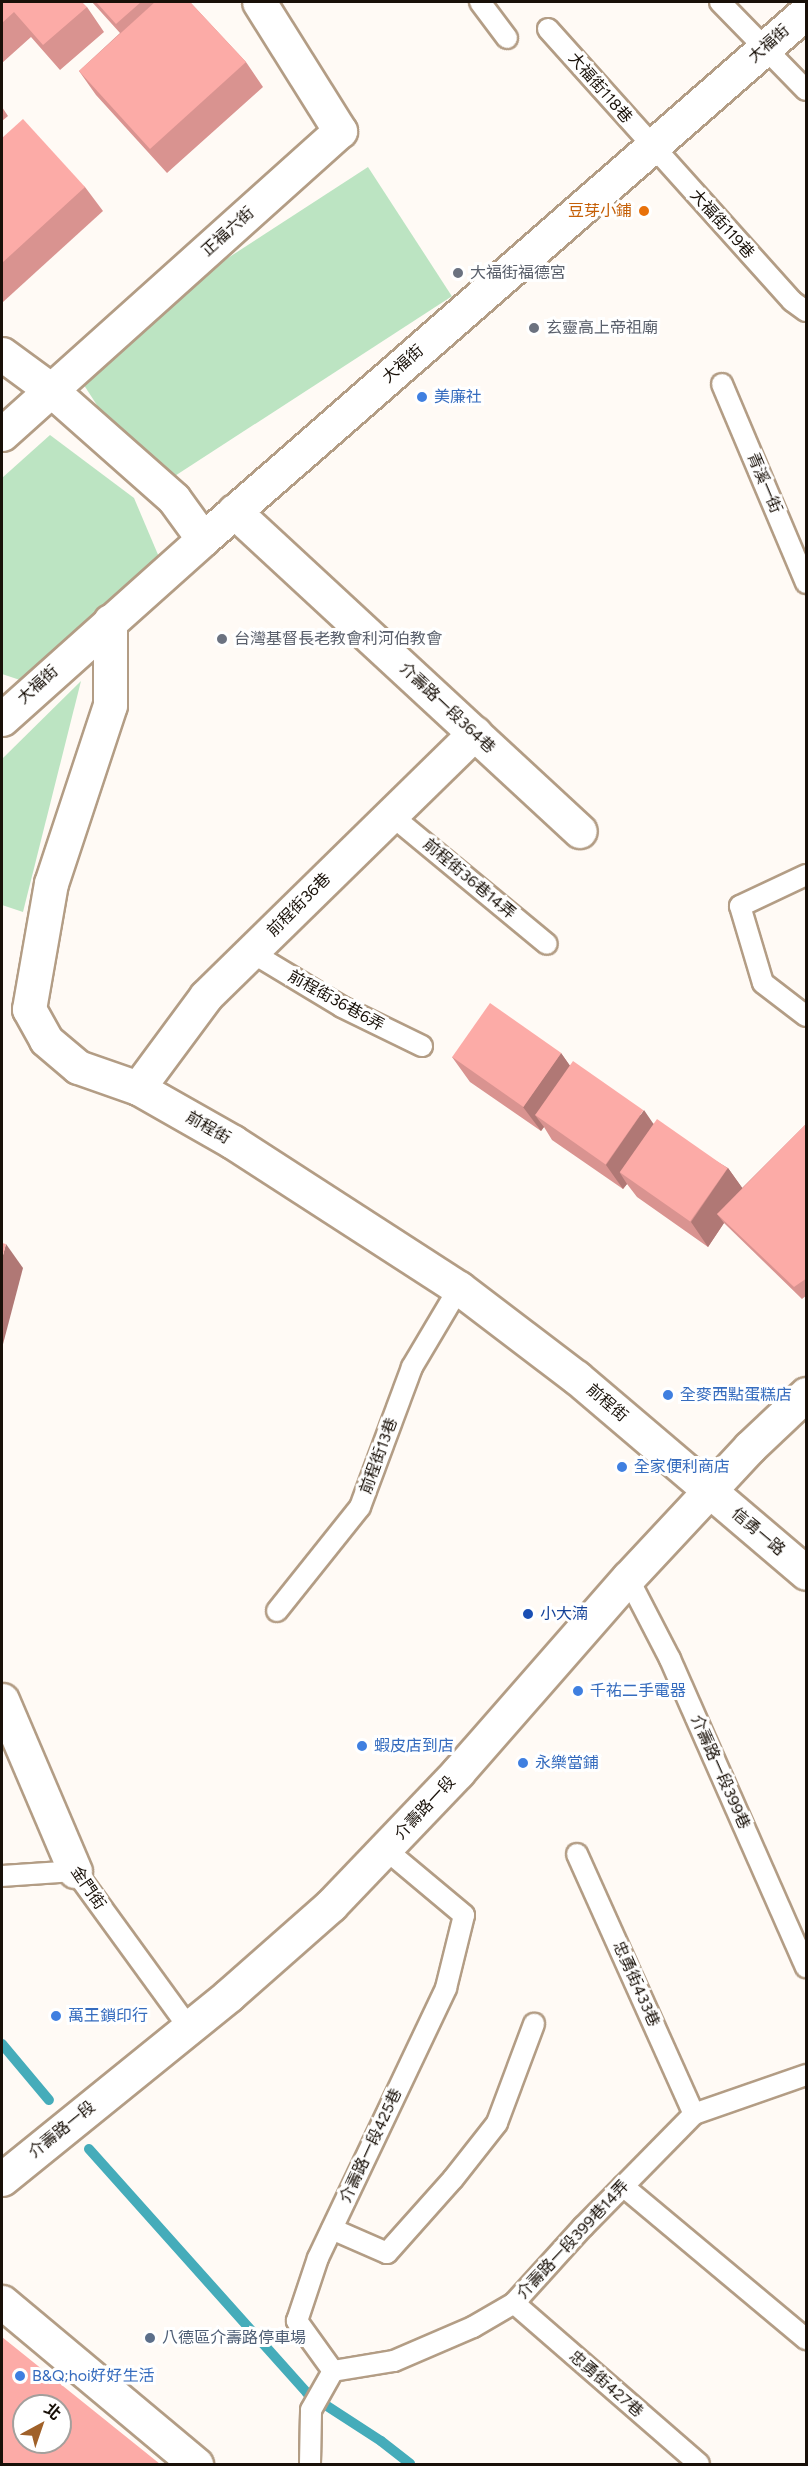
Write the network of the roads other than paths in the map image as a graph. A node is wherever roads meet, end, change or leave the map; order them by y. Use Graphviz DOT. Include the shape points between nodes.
graph roads {
  1 [pos="259,2"];
  2 [pos="480,2"];
  3 [pos="720,2"];
  4 [pos="807,12"];
  5 [pos="548,29"];
  6 [pos="507,38"];
  7 [pos="766,47"];
  8 [pos="807,90"];
  9 [pos="652,147"];
  10 [pos="799,306"];
  11 [pos="2,354"];
  12 [pos="722,384"];
  13 [pos="51,390"];
  14 [pos="2,434"];
  15 [pos="234,511"];
  16 [pos="202,539"];
  17 [pos="807,583"];
  18 [pos="110,621"];
  19 [pos="2,719"];
  20 [pos="475,733"];
  21 [pos="391,815"];
  22 [pos="580,831"];
  23 [pos="807,875"];
  24 [pos="547,944"];
  25 [pos="251,952"];
  26 [pos="807,1016"];
  27 [pos="422,1047"];
  28 [pos="138,1088"];
  29 [pos="459,1288"];
  30 [pos="807,1394"];
  31 [pos="709,1491"];
  32 [pos="807,1573"];
  33 [pos="628,1578"];
  34 [pos="277,1611"];
  35 [pos="2,1700"];
  36 [pos="386,1850"];
  37 [pos="577,1854"];
  38 [pos="75,1871"];
  39 [pos="2,1876"];
  40 [pos="807,1967"];
  41 [pos="534,2024"];
  42 [pos="189,2028"];
  43 [pos="807,2075"];
  44 [pos="694,2114"];
  45 [pos="2,2179"];
  46 [pos="623,2186"];
  47 [pos="332,2229"];
  48 [pos="2,2302"];
  49 [pos="514,2303"];
  50 [pos="807,2339"];
  51 [pos="329,2379"];
  52 [pos="196,2464"];
  53 [pos="310,2464"];
  54 [pos="699,2464"];
  1 -- 13 [label="street, 正福六街" via="340,131"];
  2 -- 6 [label="lane"];
  3 -- 7 [label="lane"];
  4 -- 7 [label="street, 大福街"];
  5 -- 9 [label="lane, 大福街118巷"];
  7 -- 8 [label="lane"];
  7 -- 9 [label="street, 大福街"];
  9 -- 10 [label="lane, 大福街119巷"];
  9 -- 15 [label="street, 大福街"];
  11 -- 13 [label="street"];
  12 -- 17 [label="lane, 青溪一街"];
  13 -- 14 [label="street, 正福六街"];
  13 -- 16 [label="street" via="174,499"];
  15 -- 16 [label="street, 大福街"];
  15 -- 20 [label="street, 介壽路一段364巷"];
  16 -- 18 [label="street, 大福街"];
  18 -- 19 [label="street, 大福街"];
  18 -- 28 [label="street, 前程街" via="110,705 51,883 29,1009 46,1040 78,1067"];
  20 -- 21 [label="street, 前程街36巷"];
  20 -- 22 [label="street, 介壽路一段364巷"];
  21 -- 24 [label="lane, 前程街36巷14弄"];
  21 -- 25 [label="street, 前程街36巷"];
  23 -- 26 [label="lane" via="740,906 763,983"];
  25 -- 27 [label="lane, 前程街36巷6弄" via="342,1007"];
  25 -- 28 [label="street, 前程街36巷" via="206,996"];
  28 -- 29 [label="street, 前程街" via="233,1142"];
  29 -- 31 [label="street, 前程街" via="576,1377"];
  29 -- 34 [label="lane, 前程街13巷" via="412,1367 360,1507"];
  30 -- 31 [label="street, 介壽路一段"];
  31 -- 32 [label="street, 信勇一路"];
  31 -- 33 [label="street, 介壽路一段"];
  33 -- 36 [label="street, 介壽路一段"];
  33 -- 40 [label="lane, 介壽路一段399巷" via="670,1659"];
  35 -- 38 [label="street, 金門街"];
  36 -- 42 [label="street, 介壽路一段" via="331,1905"];
  36 -- 47 [label="lane, 介壽路一段425巷" via="464,1915 446,1988"];
  37 -- 44 [label="lane, 忠勇街433巷"];
  38 -- 39 [label="lane"];
  38 -- 42 [label="lane, 金門街"];
  41 -- 47 [label="lane" via="497,2123 387,2253"];
  42 -- 45 [label="street, 介壽路一段"];
  43 -- 44 [label="lane"];
  44 -- 46 [label="lane, 介壽路一段399巷14弄"];
  46 -- 49 [label="lane, 介壽路一段399巷14弄"];
  46 -- 50 [label="lane"];
  47 -- 51 [label="lane, 介壽路一段425巷" via="297,2321"];
  48 -- 52 [label="street"];
  49 -- 51 [label="lane, 介壽路一段399巷14弄" via="473,2327 394,2361"];
  49 -- 54 [label="lane, 忠勇街427巷"];
  51 -- 53 [label="lane" via="311,2410"];
}
